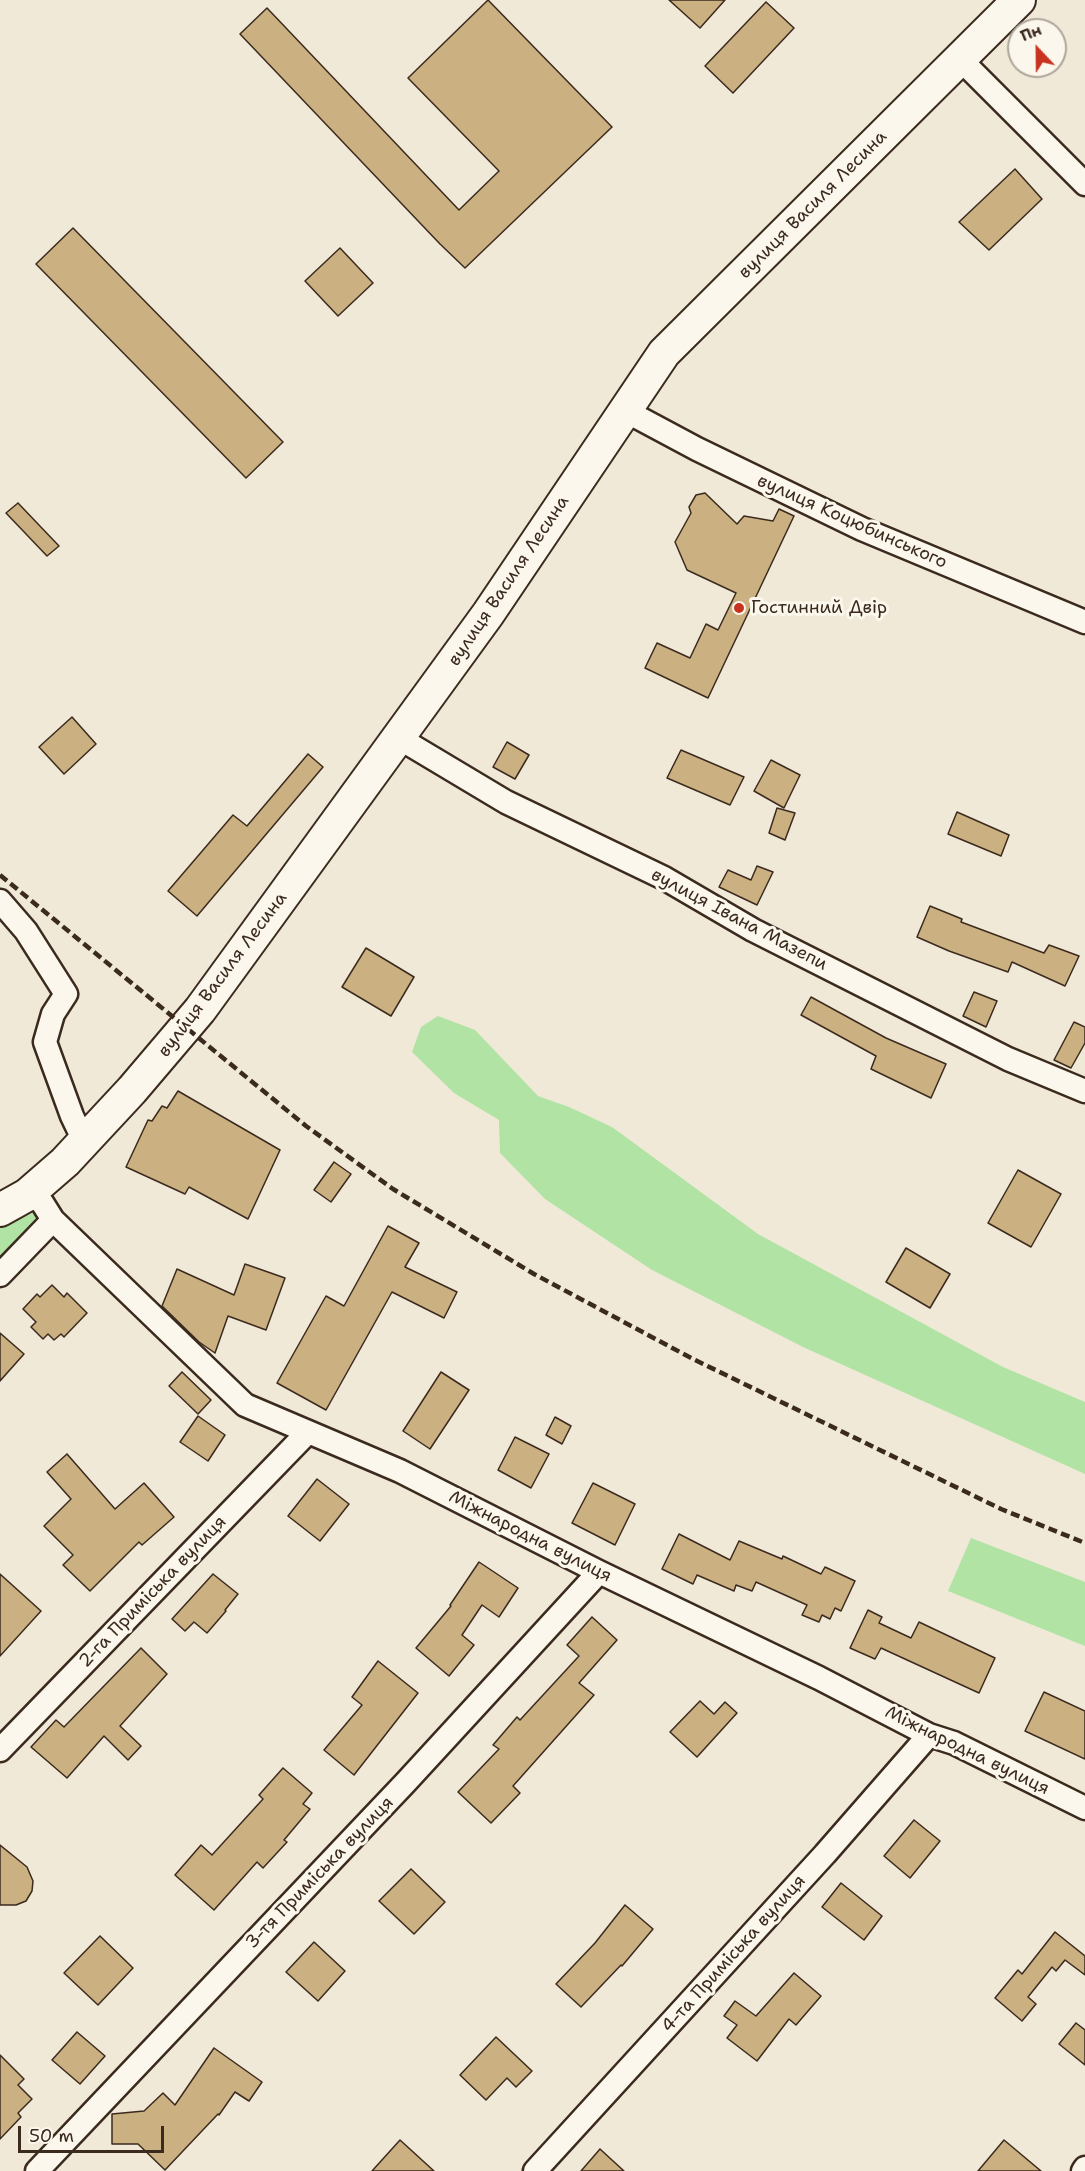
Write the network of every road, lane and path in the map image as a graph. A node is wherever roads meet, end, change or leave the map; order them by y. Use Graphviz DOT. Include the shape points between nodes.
graph roads {
  1 [pos="1019,0"];
  2 [pos="960,59"];
  3 [pos="1085,184"];
  4 [pos="624,410"];
  5 [pos="1085,622"];
  6 [pos="399,738"];
  7 [pos="0,901"];
  8 [pos="1085,1091"];
  9 [pos="84,1141"];
  10 [pos="0,1187"];
  11 [pos="31,1191"];
  12 [pos="0,1210"];
  13 [pos="53,1220"];
  14 [pos="0,1275"];
  15 [pos="307,1433"];
  16 [pos="599,1572"];
  17 [pos="929,1735"];
  18 [pos="0,1750"];
  19 [pos="1085,1809"];
  20 [pos="37,2171"];
  21 [pos="535,2171"];
  1 -- 2 [label="street, вулиця Василя Лесина"];
  2 -- 3 [label="street"];
  2 -- 4 [label="street, вулиця Василя Лесина" via="664,352"];
  4 -- 5 [label="street, вулиця Коцюбинського" via="862,529"];
  4 -- 6 [label="street, вулиця Василя Лесина" via="488,614"];
  6 -- 8 [label="street, вулиця Івана Мазепи" via="506,802 664,878 753,930 1008,1059"];
  6 -- 9 [label="street, вулиця Василя Лесина" via="200,1010"];
  7 -- 9 [label="street" via="26,931 66,994 52,1014 45,1042"];
  9 -- 11 [label="street, вулиця Василя Лесина"];
  10 -- 11 [label="street"];
  11 -- 12 [label="street, вулиця Василя Лесина"];
  11 -- 13 [label="street, Міжнародна вулиця"];
  13 -- 14 [label="street"];
  13 -- 15 [label="street, Міжнародна вулиця" via="245,1405"];
  15 -- 16 [label="street, Міжнародна вулиця" via="400,1471"];
  15 -- 18 [label="street, 2-га Приміська вулиця"];
  16 -- 17 [label="street, Міжнародна вулиця"];
  16 -- 20 [label="street, 3-тя Приміська вулиця"];
  17 -- 19 [label="street, Міжнародна вулиця" via="954,1743"];
  17 -- 21 [label="street, 4-та Приміська вулиця"];
}
